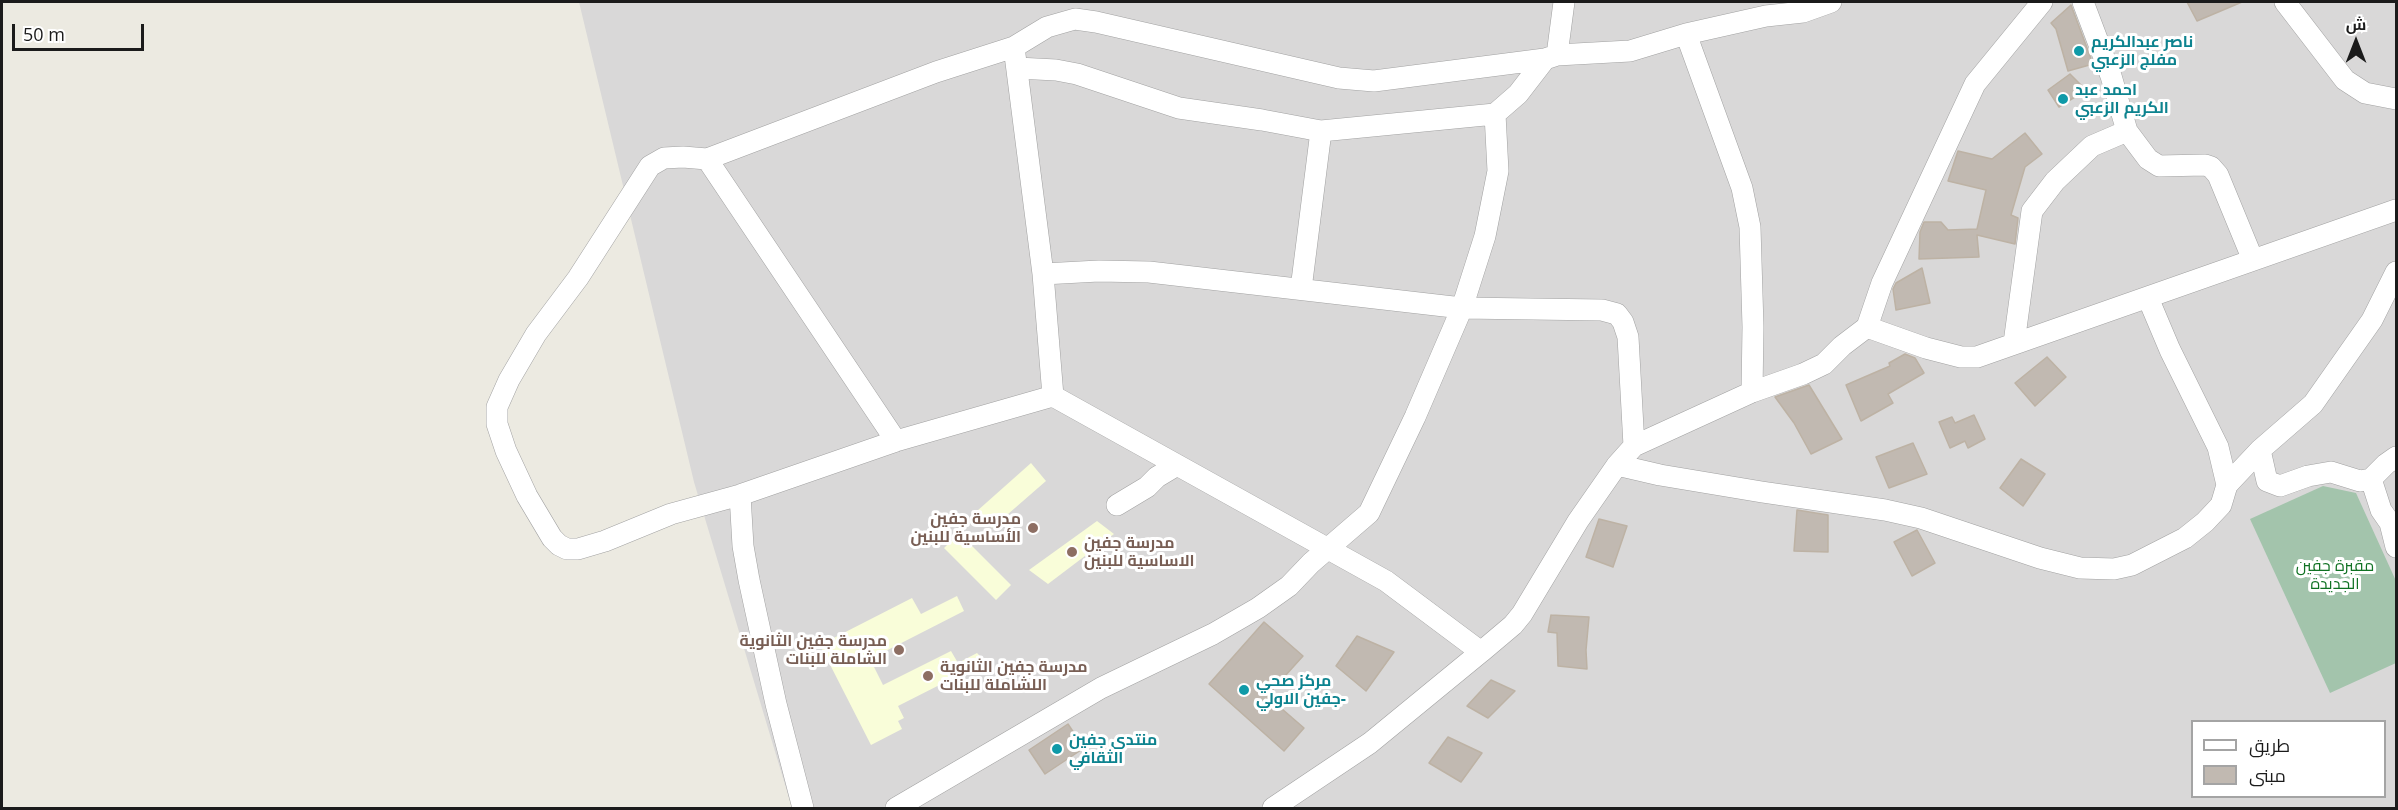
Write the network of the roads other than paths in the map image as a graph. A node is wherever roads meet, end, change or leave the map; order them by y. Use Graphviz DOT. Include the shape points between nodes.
graph roads {
  1 [pos="1564,2"];
  2 [pos="1832,2"];
  3 [pos="2042,2"];
  4 [pos="2083,2"];
  5 [pos="2285,2"];
  6 [pos="1686,34"];
  7 [pos="1551,57"];
  8 [pos="1015,58"];
  9 [pos="2397,99"];
  10 [pos="1495,114"];
  11 [pos="1321,131"];
  12 [pos="2127,131"];
  13 [pos="707,159"];
  14 [pos="2397,210"];
  15 [pos="2253,260"];
  16 [pos="2397,272"];
  17 [pos="1043,274"];
  18 [pos="1301,289"];
  19 [pos="2148,298"];
  20 [pos="1462,308"];
  21 [pos="1867,327"];
  22 [pos="2014,343"];
  23 [pos="1752,392"];
  24 [pos="1053,396"];
  25 [pos="896,441"];
  26 [pos="1634,446"];
  27 [pos="2260,450"];
  28 [pos="2397,457"];
  29 [pos="1177,465"];
  30 [pos="1617,465"];
  31 [pos="2372,479"];
  32 [pos="2227,485"];
  33 [pos="740,495"];
  34 [pos="1117,505"];
  35 [pos="2397,547"];
  36 [pos="1327,548"];
  37 [pos="1480,652"];
  38 [pos="803,808"];
  39 [pos="896,808"];
  40 [pos="1273,808"];
  1 -- 7 [label="street"];
  2 -- 6 [label="street" via="1803,12"];
  3 -- 21 [label="street" via="1975,84 1882,283"];
  4 -- 12 [label="street"];
  5 -- 9 [label="street" via="2345,80 2365,93"];
  6 -- 7 [label="street" via="1630,51"];
  6 -- 23 [label="street" via="1742,188 1750,227"];
  7 -- 8 [label="street" via="1390,81 1355,81 1075,19 1047,27"];
  7 -- 10 [label="street"];
  8 -- 11 [label="street" via="1179,108"];
  8 -- 13 [label="street" via="936,72"];
  8 -- 17 [label="street"];
  10 -- 11 [label="street"];
  10 -- 20 [label="street" via="1498,171 1494,199"];
  11 -- 18 [label="street"];
  12 -- 15 [label="street" via="2148,159 2160,166 2211,167 2218,175"];
  12 -- 22 [label="street" via="2092,146 2055,181 2032,212"];
  13 -- 25 [label="street"];
  13 -- 33 [label="street" via="664,158 650,166 531,343 497,407 496,424 527,496 552,538 567,549 590,546 671,514"];
  14 -- 15 [label="street"];
  15 -- 19 [label="street"];
  16 -- 27 [label="street" via="2372,320 2313,404"];
  17 -- 18 [label="street" via="1149,272"];
  17 -- 24 [label="street"];
  18 -- 20 [label="street"];
  19 -- 22 [label="street"];
  19 -- 32 [label="street" via="2218,447"];
  20 -- 26 [label="street" via="1602,310 1617,315 1628,337"];
  20 -- 36 [label="street" via="1369,513"];
  21 -- 22 [label="street" via="1961,357 1977,357"];
  21 -- 23 [label="street" via="1824,364"];
  23 -- 26 [label="street"];
  24 -- 25 [label="street"];
  24 -- 29 [label="street"];
  25 -- 33 [label="street"];
  26 -- 30 [label="street"];
  27 -- 31 [label="street" via="2267,481 2280,486 2331,472 2360,481"];
  27 -- 32 [label="street"];
  28 -- 31 [label="street"];
  29 -- 34 [label="street"];
  29 -- 36 [label="street"];
  30 -- 32 [label="street" via="1885,510 2066,565 2098,570 2132,565 2185,538 2221,505"];
  30 -- 37 [label="street" via="1522,614"];
  31 -- 35 [label="street"];
  33 -- 38 [label="street" via="749,580"];
  36 -- 37 [label="street" via="1386,581"];
  36 -- 39 [label="street" via="1289,586 1258,608 1101,688"];
  37 -- 40 [label="street" via="1370,743"];
}
